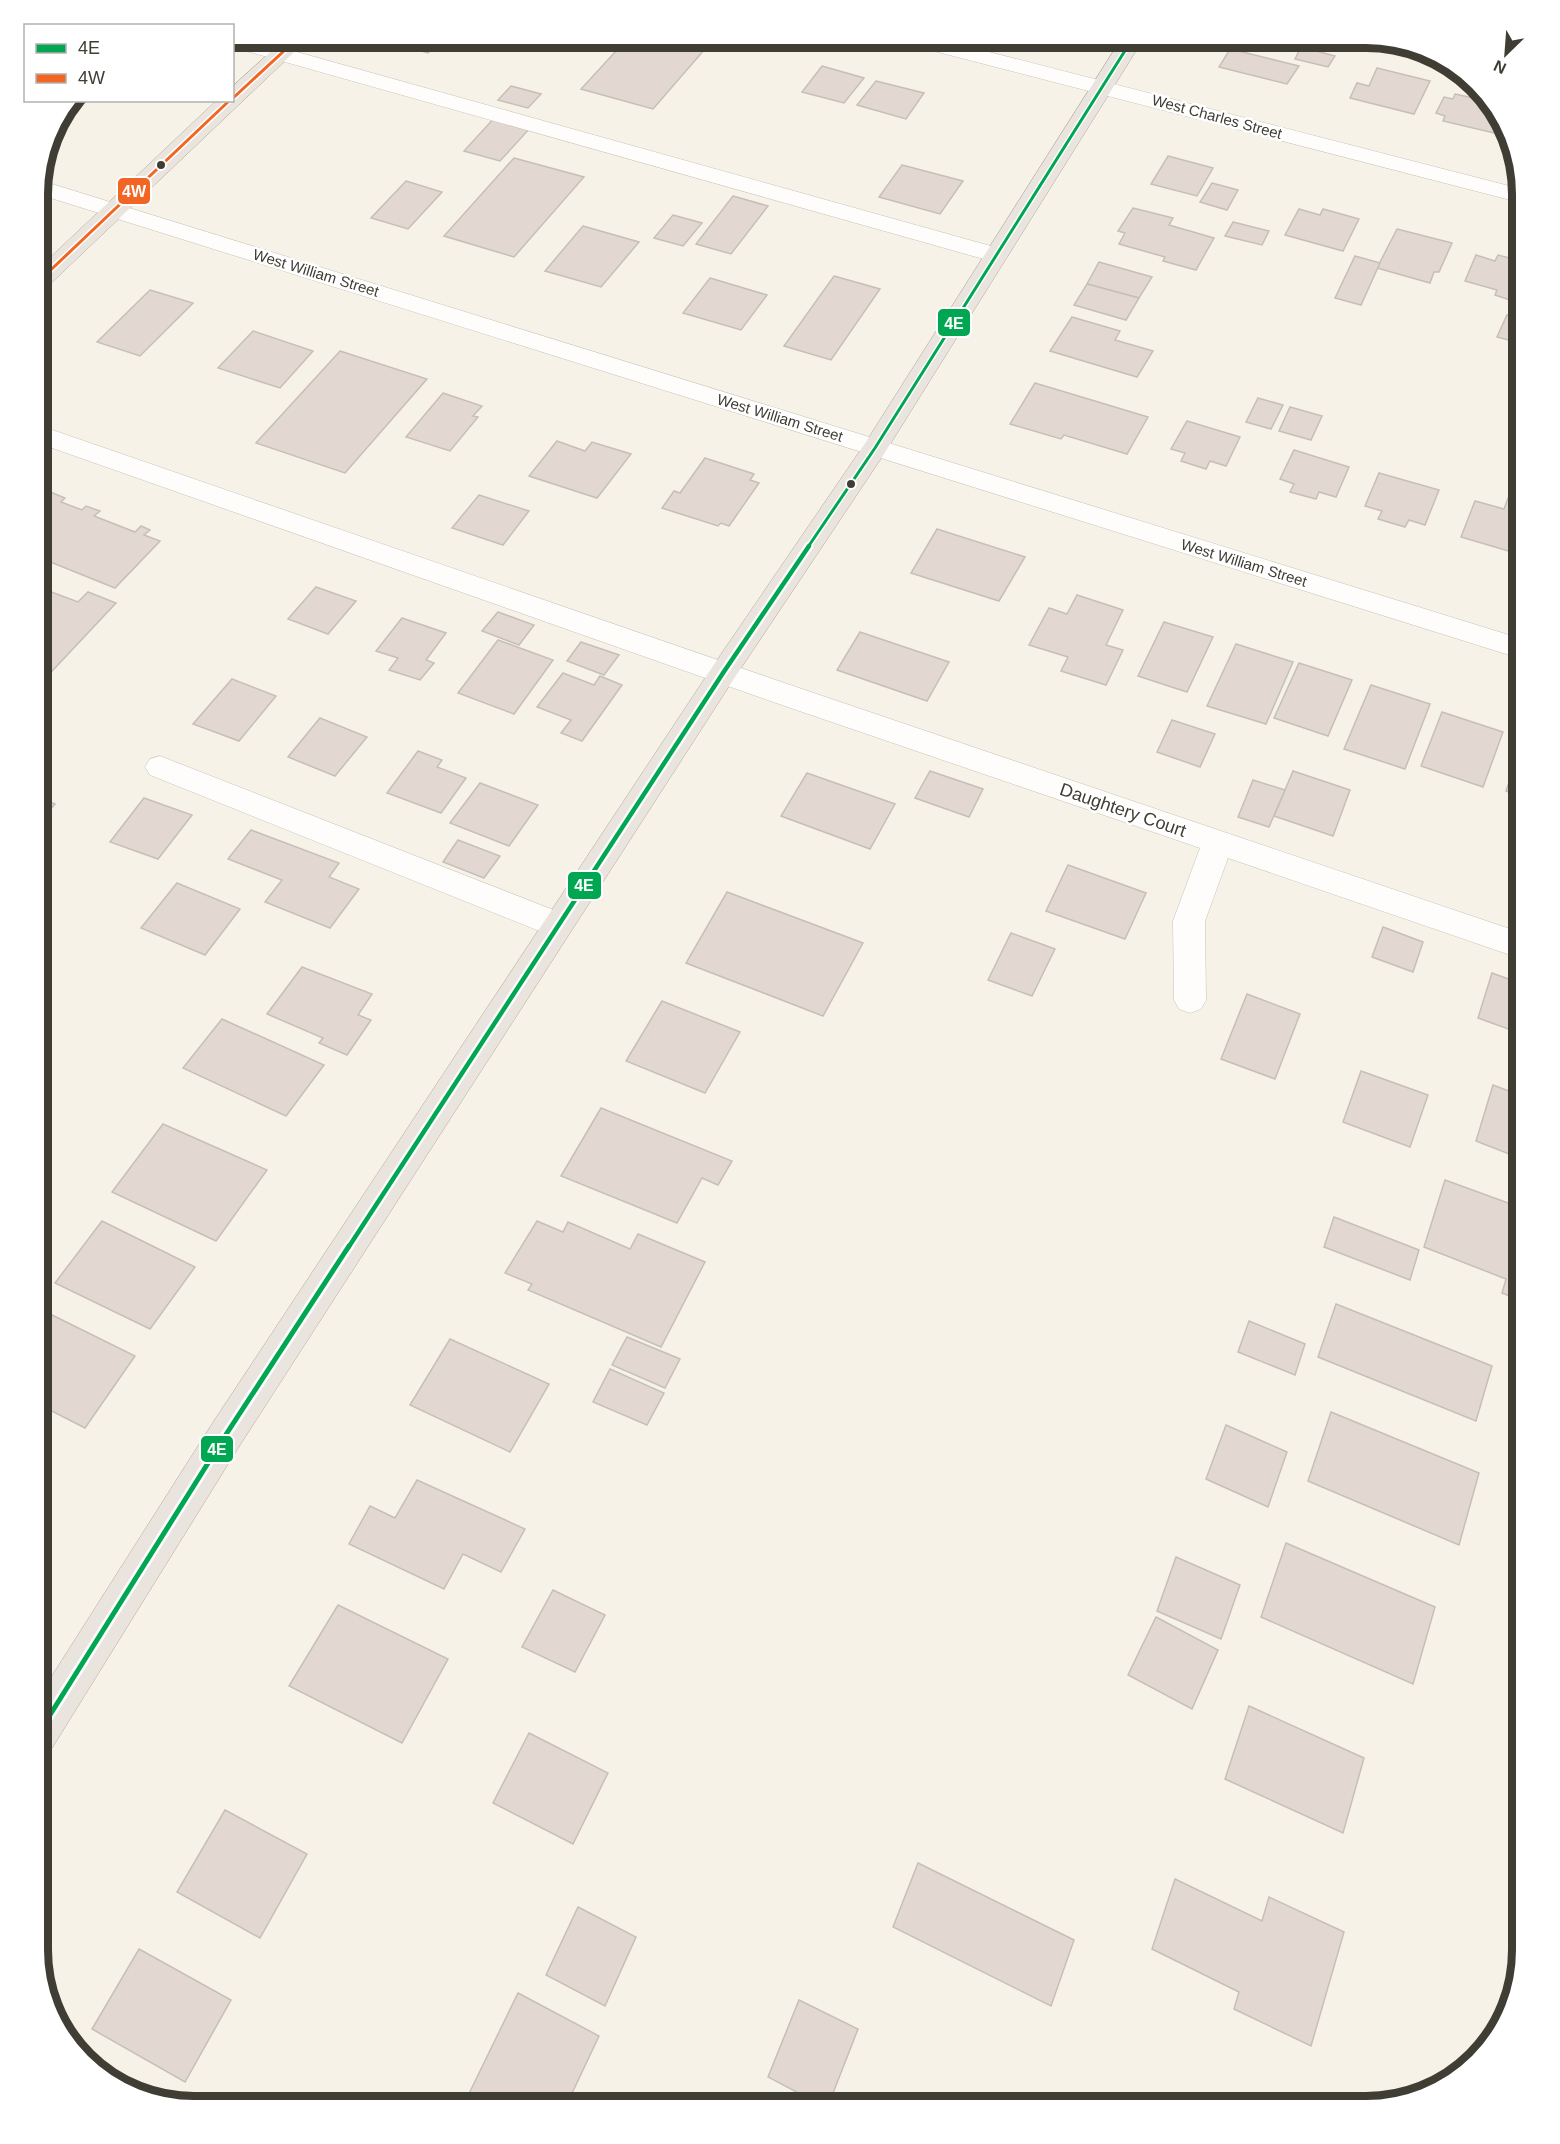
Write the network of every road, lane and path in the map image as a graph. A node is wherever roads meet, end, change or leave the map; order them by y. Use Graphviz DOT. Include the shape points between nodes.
graph roads {
  1 [pos="287,48"];
  2 [pos="300,48"];
  3 [pos="950,48"];
  4 [pos="1127,48"];
  5 [pos="1102,87"];
  6 [pos="234,98"];
  7 [pos="230,102"];
  8 [pos="48,190"];
  9 [pos="1512,193"];
  10 [pos="114,210"];
  11 [pos="996,255"];
  12 [pos="48,272"];
  13 [pos="48,437"];
  14 [pos="874,448"];
  15 [pos="1512,646"];
  16 [pos="723,673"];
  17 [pos="160,767"];
  18 [pos="1218,842"];
  19 [pos="558,925"];
  20 [pos="1512,943"];
  21 [pos="1190,1000"];
  22 [pos="48,1718"];
  1 -- 6 [label="main road"];
  2 -- 11 [label="street"];
  3 -- 5 [label="street, West Charles Street"];
  4 -- 5 [label="main road"];
  5 -- 9 [label="street, West Charles Street"];
  5 -- 11 [label="main road"];
  7 -- 10 [label="main road"];
  8 -- 10 [label="street, West William Street"];
  10 -- 12 [label="main road"];
  10 -- 14 [label="street, West William Street"];
  11 -- 14 [label="main road"];
  13 -- 16 [label="street, Daughtery Court"];
  14 -- 15 [label="street, West William Street"];
  14 -- 16 [label="main road"];
  16 -- 18 [label="street, Daughtery Court"];
  16 -- 19 [label="main road"];
  17 -- 19 [label="street"];
  18 -- 20 [label="street, Daughtery Court"];
  18 -- 21 [label="street" via="1189,921"];
  19 -- 22 [label="main road" via="225,1436"];
}
